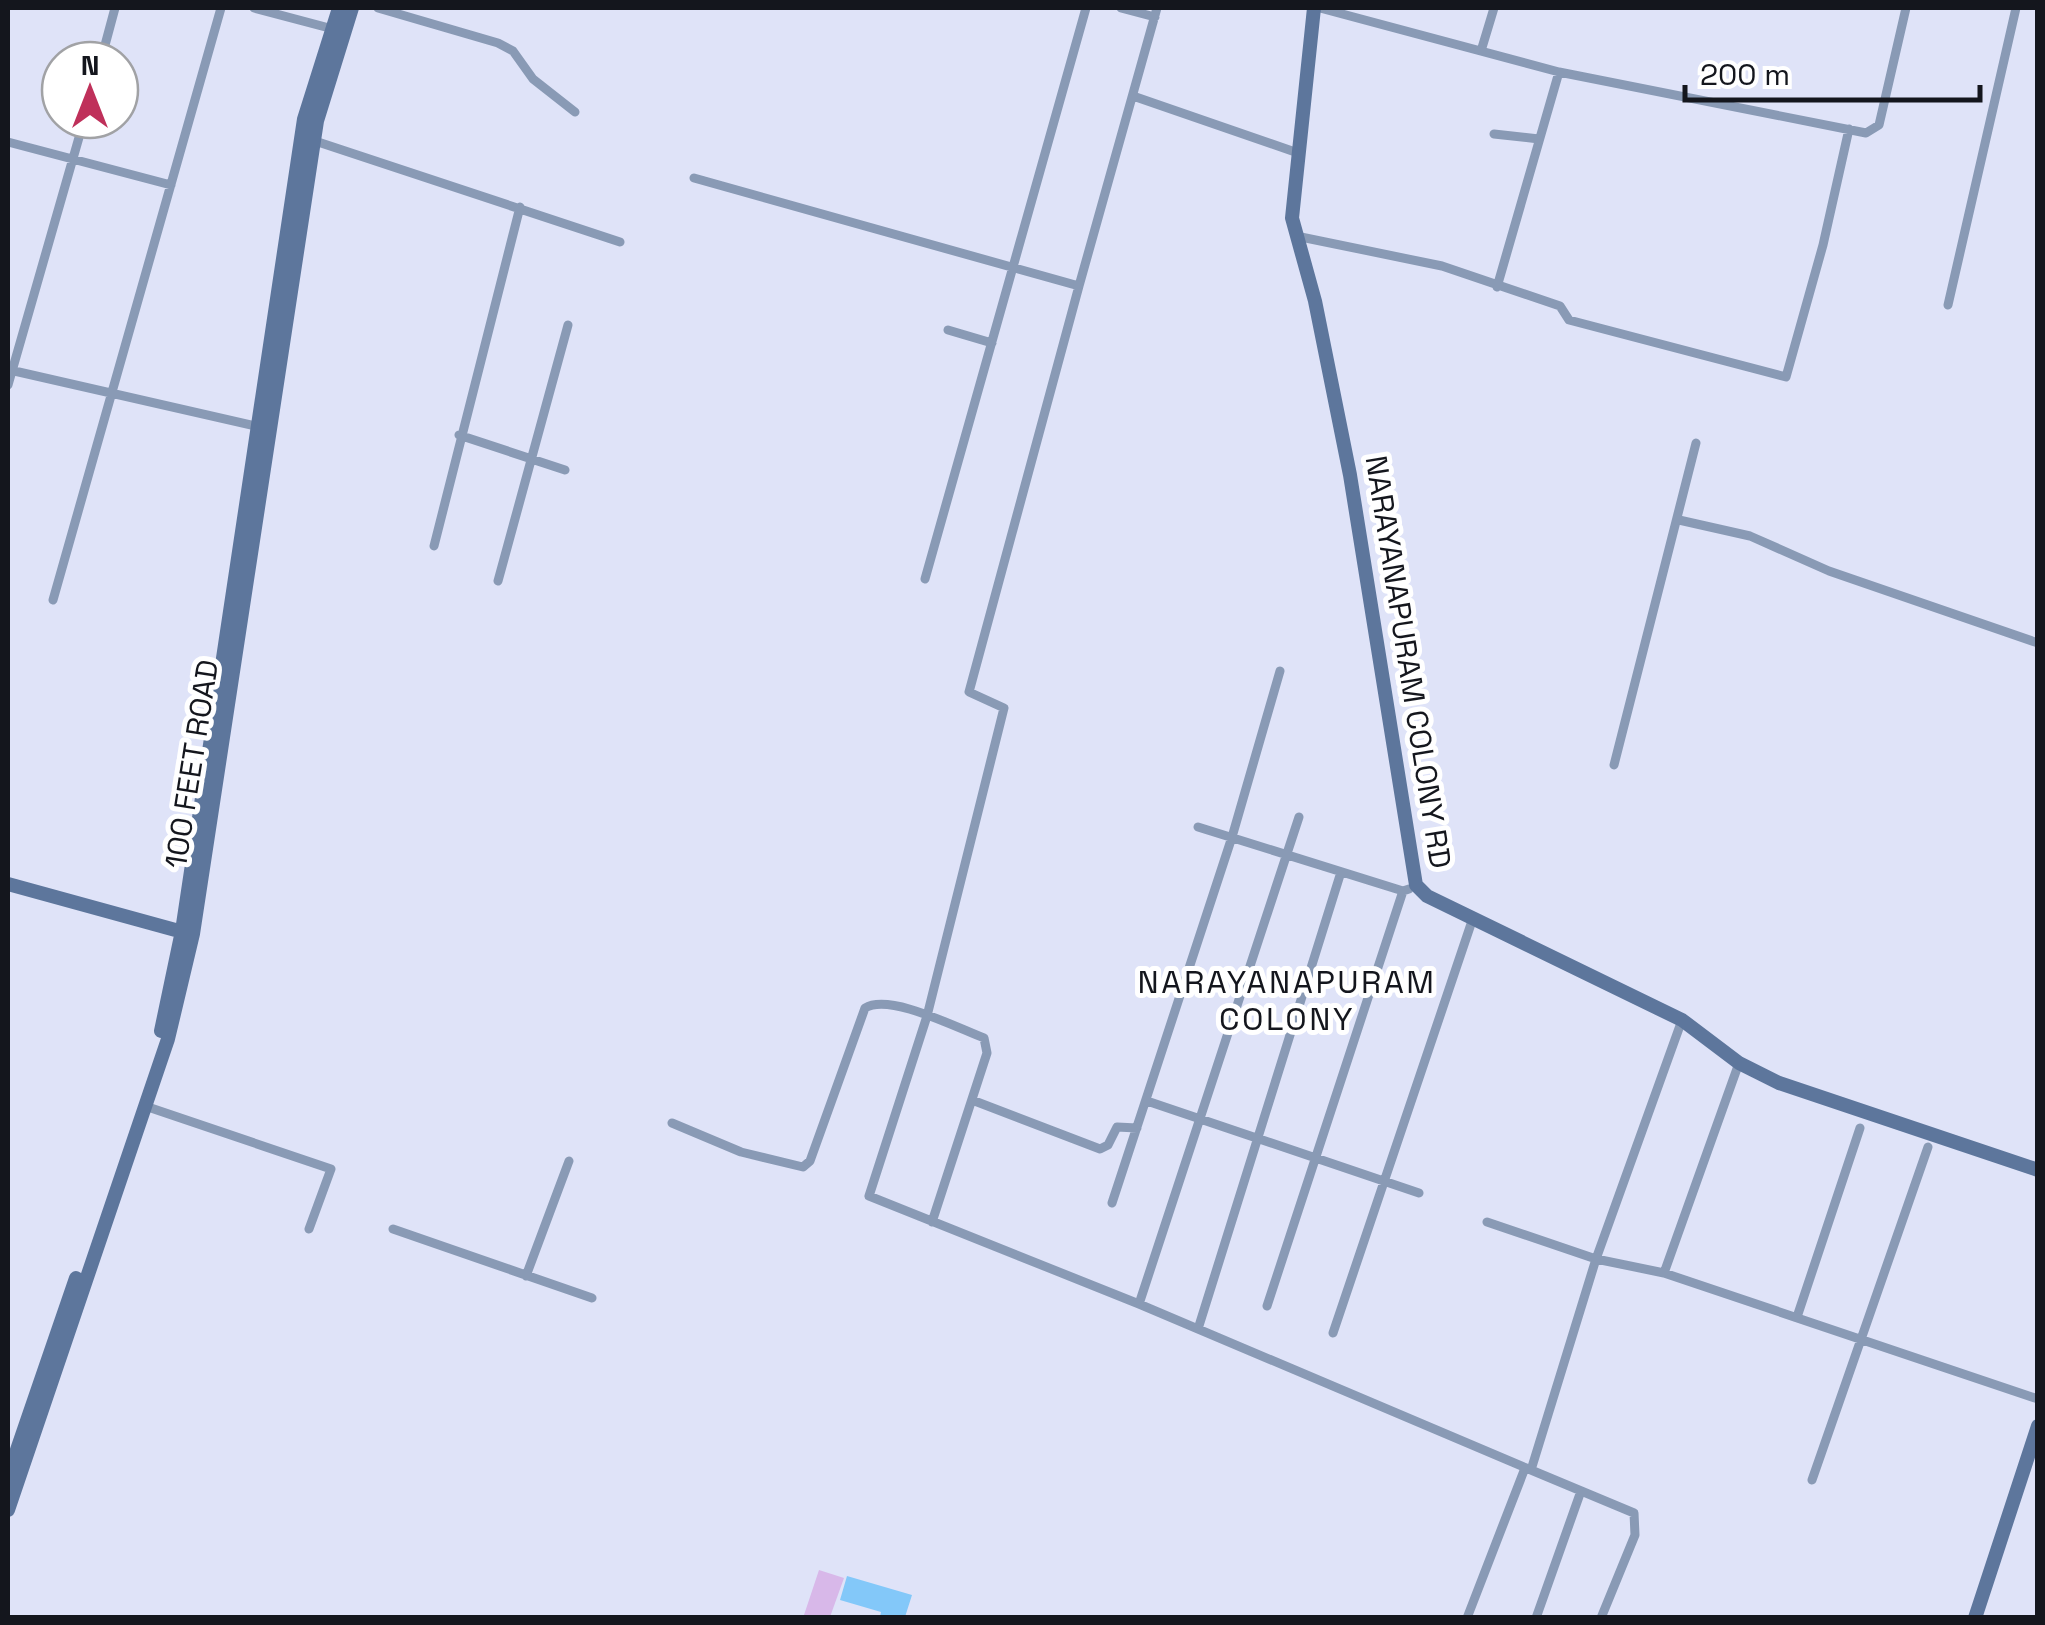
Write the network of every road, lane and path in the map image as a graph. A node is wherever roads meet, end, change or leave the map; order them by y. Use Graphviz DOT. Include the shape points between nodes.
graph roads {
  1 [pos="116,8"];
  2 [pos="221,8"];
  3 [pos="254,8"];
  4 [pos="339,8"];
  5 [pos="352,8"];
  6 [pos="378,8"];
  7 [pos="1086,8"];
  8 [pos="1120,8"];
  9 [pos="1317,8"];
  10 [pos="1494,8"];
  11 [pos="1906,8"];
  12 [pos="2016,8"];
  13 [pos="1156,12"];
  14 [pos="338,31"];
  15 [pos="107,40"];
  16 [pos="1481,51"];
  17 [pos="1558,72"];
  18 [pos="1133,96"];
  19 [pos="576,112"];
  20 [pos="1849,129"];
  21 [pos="1494,134"];
  22 [pos="1539,139"];
  23 [pos="78,140"];
  24 [pos="315,141"];
  25 [pos="8,142"];
  26 [pos="1298,154"];
  27 [pos="72,161"];
  28 [pos="694,178"];
  29 [pos="171,185"];
  30 [pos="520,208"];
  31 [pos="1296,236"];
  32 [pos="620,242"];
  33 [pos="1013,269"];
  34 [pos="1079,286"];
  35 [pos="1497,286"];
  36 [pos="1948,305"];
  37 [pos="568,325"];
  38 [pos="948,330"];
  39 [pos="992,342"];
  40 [pos="10,370"];
  41 [pos="8,385"];
  42 [pos="113,396"];
  43 [pos="260,427"];
  44 [pos="459,436"];
  45 [pos="1696,443"];
  46 [pos="531,459"];
  47 [pos="566,470"];
  48 [pos="1678,520"];
  49 [pos="434,546"];
  50 [pos="925,579"];
  51 [pos="498,581"];
  52 [pos="54,600"];
  53 [pos="2038,643"];
  54 [pos="1280,671"];
  55 [pos="1614,766"];
  56 [pos="1299,818"];
  57 [pos="1198,827"];
  58 [pos="1232,837"];
  59 [pos="1286,853"];
  60 [pos="1341,872"];
  61 [pos="8,885"];
  62 [pos="1410,888"];
  63 [pos="1473,918"];
  64 [pos="187,933"];
  65 [pos="927,1016"];
  66 [pos="1682,1020"];
  67 [pos="1740,1063"];
  68 [pos="972,1100"];
  69 [pos="1147,1101"];
  70 [pos="145,1106"];
  71 [pos="1202,1119"];
  72 [pos="672,1124"];
  73 [pos="1137,1128"];
  74 [pos="1860,1128"];
  75 [pos="1260,1140"];
  76 [pos="1928,1147"];
  77 [pos="1314,1157"];
  78 [pos="569,1161"];
  79 [pos="2038,1170"];
  80 [pos="1382,1180"];
  81 [pos="1419,1192"];
  82 [pos="1112,1202"];
  83 [pos="932,1222"];
  84 [pos="1487,1222"];
  85 [pos="309,1229"];
  86 [pos="392,1229"];
  87 [pos="1596,1259"];
  88 [pos="1664,1273"];
  89 [pos="526,1276"];
  90 [pos="592,1298"];
  91 [pos="1139,1304"];
  92 [pos="1268,1306"];
  93 [pos="1797,1317"];
  94 [pos="1198,1330"];
  95 [pos="1333,1333"];
  96 [pos="1862,1339"];
  97 [pos="2038,1398"];
  98 [pos="2038,1426"];
  99 [pos="1528,1469"];
  100 [pos="8,1476"];
  101 [pos="1812,1480"];
  102 [pos="1581,1490"];
  103 [pos="8,1510"];
  104 [pos="1468,1618"];
  105 [pos="1536,1618"];
  106 [pos="1601,1618"];
  107 [pos="1975,1618"];
  1 -- 15 [label="street"];
  2 -- 29 [label="street"];
  3 -- 14 [label="street"];
  4 -- 14 [label="street, 100 FEET ROAD"];
  5 -- 14 [label="street, 100 FEET ROAD"];
  6 -- 19 [label="street" via="498,43"];
  7 -- 33 [label="street"];
  8 -- 13 [label="street"];
  9 -- 16 [label="street"];
  9 -- 26 [label="street, NARAYANAPURAM COLONY RD"];
  10 -- 16 [label="street"];
  11 -- 20 [label="street" via="1880,125 1870,133"];
  12 -- 36 [label="street"];
  13 -- 18 [label="street"];
  14 -- 24 [label="street, 100 FEET ROAD"];
  14 -- 43 [label="street, 100 FEET ROAD" via="304,119"];
  16 -- 17 [label="street"];
  17 -- 20 [label="street"];
  17 -- 22 [label="street"];
  18 -- 26 [label="street"];
  18 -- 34 [label="street"];
  20 -- 35 [label="street" via="1788,376 1569,320 1560,306"];
  21 -- 22 [label="street"];
  22 -- 35 [label="street"];
  23 -- 27 [label="street"];
  24 -- 30 [label="street"];
  24 -- 64 [label="street, 100 FEET ROAD"];
  25 -- 27 [label="street"];
  26 -- 31 [label="street, NARAYANAPURAM COLONY RD"];
  27 -- 29 [label="street"];
  27 -- 40 [label="street"];
  28 -- 33 [label="street"];
  29 -- 42 [label="street"];
  30 -- 32 [label="street"];
  30 -- 44 [label="street"];
  31 -- 35 [label="street" via="1442,266"];
  31 -- 62 [label="street, NARAYANAPURAM COLONY RD" via="1316,301 1350,474"];
  33 -- 34 [label="street"];
  33 -- 39 [label="street"];
  34 -- 65 [label="street" via="969,692 1004,708"];
  37 -- 46 [label="street"];
  38 -- 39 [label="street"];
  39 -- 50 [label="street"];
  40 -- 41 [label="street"];
  40 -- 42 [label="street"];
  42 -- 43 [label="street"];
  42 -- 52 [label="street"];
  43 -- 64 [label="street, 100 FEET ROAD"];
  44 -- 46 [label="street"];
  44 -- 49 [label="street"];
  45 -- 48 [label="street"];
  46 -- 47 [label="street"];
  46 -- 51 [label="street"];
  48 -- 53 [label="street" via="1750,536 1828,571"];
  48 -- 55 [label="street"];
  54 -- 58 [label="street"];
  56 -- 59 [label="street"];
  57 -- 58 [label="street"];
  58 -- 59 [label="street"];
  58 -- 69 [label="street"];
  59 -- 60 [label="street"];
  59 -- 71 [label="street"];
  60 -- 62 [label="street"];
  60 -- 75 [label="street"];
  61 -- 64 [label="street"];
  62 -- 63 [label="street, NARAYANAPURAM COLONY RD"];
  62 -- 77 [label="street"];
  63 -- 66 [label="street, NARAYANAPURAM COLONY RD"];
  63 -- 80 [label="street"];
  64 -- 70 [label="street, 100 FEET ROAD" via="168,1040"];
  64 -- 100 [label="street, 100 FEET ROAD" via="160,1034"];
  65 -- 68 [label="street" via="984,1038 988,1053"];
  65 -- 72 [label="street" via="886,1002 865,1008 810,1161 802,1167"];
  65 -- 83 [label="street" via="868,1192"];
  66 -- 67 [label="street, NARAYANAPURAM COLONY RD"];
  66 -- 87 [label="street"];
  67 -- 79 [label="street, NARAYANAPURAM COLONY RD" via="1779,1083"];
  67 -- 88 [label="street"];
  68 -- 73 [label="street" via="1100,1149 1116,1126"];
  68 -- 83 [label="street"];
  69 -- 71 [label="street"];
  69 -- 73 [label="street"];
  70 -- 85 [label="street" via="330,1168"];
  70 -- 103 [label="street, 100 FEET ROAD"];
  71 -- 75 [label="street"];
  71 -- 91 [label="street"];
  73 -- 82 [label="street"];
  74 -- 93 [label="street"];
  75 -- 77 [label="street"];
  75 -- 94 [label="street"];
  76 -- 96 [label="street"];
  77 -- 80 [label="street"];
  77 -- 92 [label="street"];
  78 -- 89 [label="street"];
  80 -- 81 [label="street"];
  80 -- 95 [label="street"];
  83 -- 91 [label="street"];
  84 -- 87 [label="street"];
  86 -- 89 [label="street"];
  87 -- 88 [label="street"];
  87 -- 99 [label="street"];
  88 -- 93 [label="street"];
  89 -- 90 [label="street"];
  91 -- 94 [label="street"];
  93 -- 96 [label="street"];
  94 -- 99 [label="street"];
  96 -- 97 [label="street"];
  96 -- 101 [label="street"];
  98 -- 107 [label="street"];
  99 -- 102 [label="street"];
  99 -- 104 [label="street"];
  102 -- 105 [label="street"];
  102 -- 106 [label="street" via="1636,1518 1624,1570"];
}
